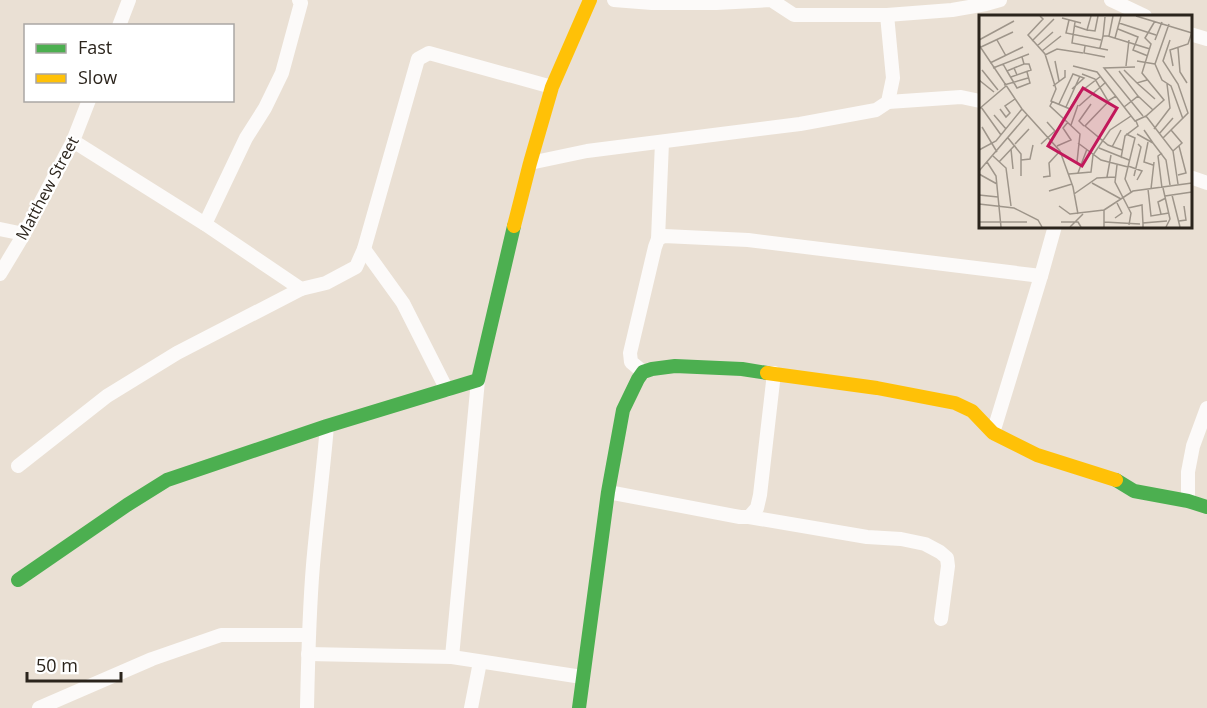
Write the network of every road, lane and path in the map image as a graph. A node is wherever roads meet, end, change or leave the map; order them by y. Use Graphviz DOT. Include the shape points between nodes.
graph roads {
  1 [pos="129,0"];
  2 [pos="299,0"];
  3 [pos="590,0"];
  4 [pos="614,0"];
  5 [pos="1000,0"];
  6 [pos="1111,0"];
  7 [pos="887,15"];
  8 [pos="1144,15"];
  9 [pos="120,24"];
  10 [pos="1192,34"];
  11 [pos="1207,39"];
  12 [pos="552,87"];
  13 [pos="979,101"];
  14 [pos="88,102"];
  15 [pos="888,102"];
  16 [pos="73,141"];
  17 [pos="662,142"];
  18 [pos="530,163"];
  19 [pos="1192,177"];
  20 [pos="1207,183"];
  21 [pos="205,224"];
  22 [pos="1054,228"];
  23 [pos="0,229"];
  24 [pos="24,234"];
  25 [pos="658,238"];
  26 [pos="364,249"];
  27 [pos="0,274"];
  28 [pos="1041,276"];
  29 [pos="301,289"];
  30 [pos="643,372"];
  31 [pos="774,373"];
  32 [pos="478,380"];
  33 [pos="447,390"];
  34 [pos="1207,408"];
  35 [pos="327,426"];
  36 [pos="993,433"];
  37 [pos="18,466"];
  38 [pos="608,492"];
  39 [pos="1188,501"];
  40 [pos="1207,507"];
  41 [pos="749,517"];
  42 [pos="18,580"];
  43 [pos="941,619"];
  44 [pos="309,635"];
  45 [pos="308,654"];
  46 [pos="452,657"];
  47 [pos="480,662"];
  48 [pos="582,677"];
  49 [pos="39,708"];
  50 [pos="307,708"];
  51 [pos="471,708"];
  52 [pos="579,708"];
  1 -- 9 [label="street"];
  2 -- 21 [label="street" via="282,73"];
  3 -- 12 [label="street"];
  4 -- 7 [label="street" via="771,0 794,15"];
  5 -- 7 [label="street" via="952,10"];
  6 -- 8 [label="street"];
  7 -- 15 [label="street" via="892,78"];
  10 -- 11 [label="street"];
  12 -- 18 [label="street"];
  12 -- 26 [label="street" via="429,53 418,59"];
  13 -- 15 [label="street" via="961,97"];
  14 -- 16 [label="street, Matthew Street"];
  15 -- 17 [label="street" via="876,111"];
  16 -- 21 [label="street"];
  16 -- 24 [label="street, Matthew Street"];
  17 -- 18 [label="street"];
  17 -- 25 [label="street"];
  18 -- 32 [label="street"];
  19 -- 20 [label="street"];
  21 -- 29 [label="street"];
  22 -- 28 [label="street"];
  23 -- 24 [label="street"];
  24 -- 27 [label="street, Matthew Street"];
  25 -- 28 [label="street" via="747,240"];
  25 -- 30 [label="street" via="630,353 631,362"];
  26 -- 29 [label="street" via="356,267 326,283"];
  26 -- 33 [label="street" via="404,303"];
  28 -- 36 [label="street"];
  29 -- 37 [label="street" via="177,353 107,396"];
  30 -- 31 [label="street" via="675,366"];
  30 -- 38 [label="street" via="623,410"];
  31 -- 36 [label="street" via="955,403 972,411"];
  31 -- 41 [label="street" via="760,495 757,508"];
  32 -- 33 [label="street"];
  32 -- 46 [label="street"];
  33 -- 35 [label="street"];
  34 -- 39 [label="street" via="1193,446"];
  35 -- 42 [label="street" via="167,480"];
  35 -- 44 [label="street"];
  36 -- 39 [label="street" via="1037,455 1117,480 1134,491"];
  38 -- 41 [label="street"];
  38 -- 48 [label="street"];
  39 -- 40 [label="street"];
  41 -- 43 [label="street" via="925,544 947,558"];
  44 -- 45 [label="street"];
  44 -- 49 [label="street" via="221,635 152,659"];
  45 -- 46 [label="street"];
  45 -- 50 [label="street"];
  46 -- 47 [label="street"];
  47 -- 48 [label="street"];
  47 -- 51 [label="street"];
  48 -- 52 [label="street"];
}
